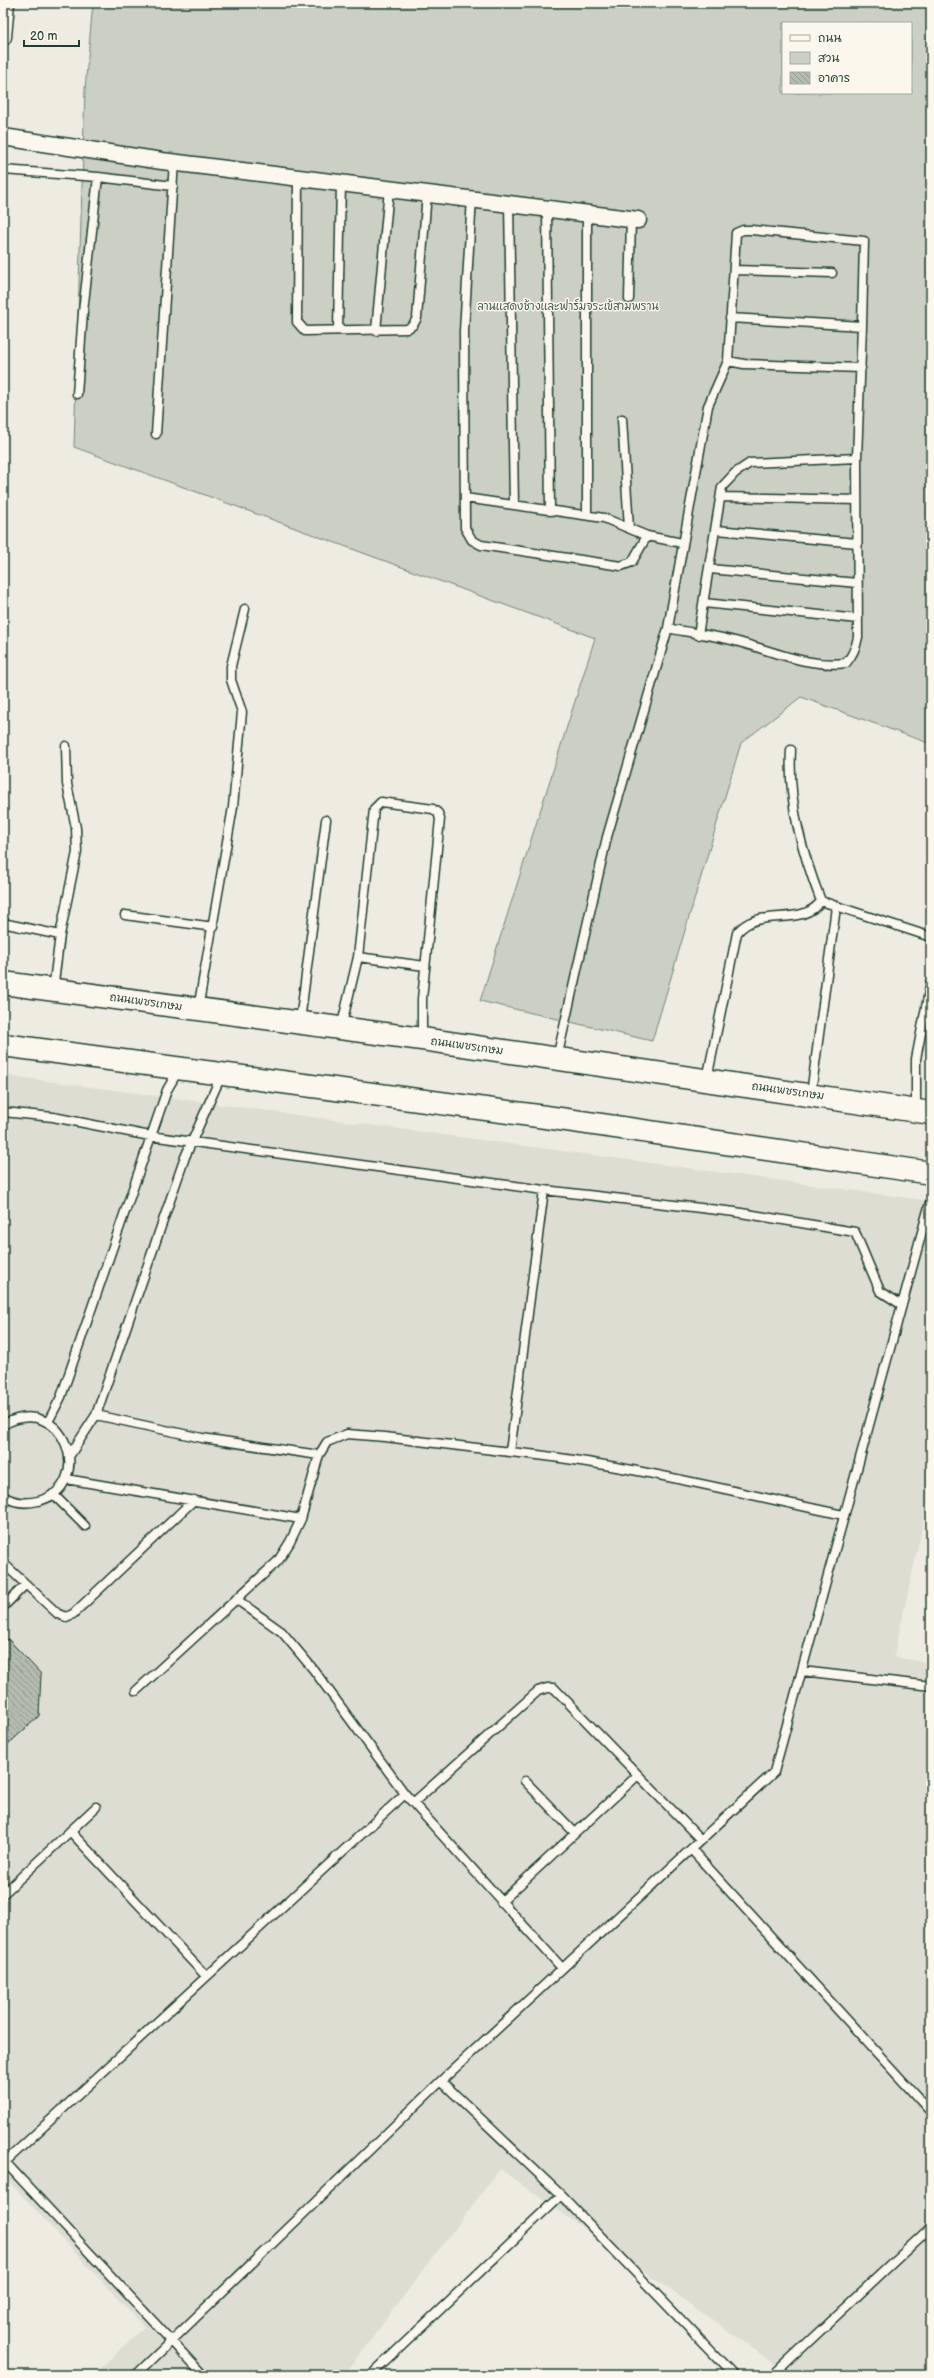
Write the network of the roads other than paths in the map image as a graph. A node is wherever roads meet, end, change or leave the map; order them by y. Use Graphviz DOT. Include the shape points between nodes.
graph roads {
  1 [pos="6,3"];
  2 [pos="3,37"];
  3 [pos="3,137"];
  4 [pos="174,162"];
  5 [pos="3,170"];
  6 [pos="298,177"];
  7 [pos="98,178"];
  8 [pos="342,183"];
  9 [pos="173,186"];
  10 [pos="389,189"];
  11 [pos="427,193"];
  12 [pos="472,198"];
  13 [pos="509,203"];
  14 [pos="547,208"];
  15 [pos="587,213"];
  16 [pos="635,219"];
  17 [pos="734,270"];
  18 [pos="832,273"];
  19 [pos="629,299"];
  20 [pos="730,318"];
  21 [pos="862,326"];
  22 [pos="338,330"];
  23 [pos="376,331"];
  24 [pos="728,361"];
  25 [pos="861,368"];
  26 [pos="77,394"];
  27 [pos="622,419"];
  28 [pos="156,434"];
  29 [pos="857,458"];
  30 [pos="722,497"];
  31 [pos="465,498"];
  32 [pos="857,500"];
  33 [pos="514,505"];
  34 [pos="550,512"];
  35 [pos="587,515"];
  36 [pos="629,528"];
  37 [pos="716,530"];
  38 [pos="647,536"];
  39 [pos="682,543"];
  40 [pos="857,543"];
  41 [pos="710,569"];
  42 [pos="857,583"];
  43 [pos="704,603"];
  44 [pos="245,609"];
  45 [pos="858,619"];
  46 [pos="668,628"];
  47 [pos="698,635"];
  48 [pos="66,746"];
  49 [pos="791,750"];
  50 [pos="326,820"];
  51 [pos="821,901"];
  52 [pos="836,906"];
  53 [pos="125,915"];
  54 [pos="7,924"];
  55 [pos="214,927"];
  56 [pos="60,935"];
  57 [pos="931,937"];
  58 [pos="358,957"];
  59 [pos="425,966"];
  60 [pos="931,981"];
  61 [pos="3,983"];
  62 [pos="53,990"];
  63 [pos="198,1010"];
  64 [pos="300,1023"];
  65 [pos="340,1028"];
  66 [pos="422,1039"];
  67 [pos="3,1045"];
  68 [pos="557,1059"];
  69 [pos="180,1067"];
  70 [pos="222,1073"];
  71 [pos="707,1080"];
  72 [pos="810,1095"];
  73 [pos="3,1112"];
  74 [pos="923,1112"];
  75 [pos="150,1136"];
  76 [pos="193,1140"];
  77 [pos="931,1173"];
  78 [pos="544,1190"];
  79 [pos="931,1199"];
  80 [pos="902,1305"];
  81 [pos="3,1416"];
  82 [pos="96,1416"];
  83 [pos="15,1418"];
  84 [pos="48,1422"];
  85 [pos="3,1424"];
  86 [pos="510,1452"];
  87 [pos="70,1455"];
  88 [pos="319,1455"];
  89 [pos="66,1478"];
  90 [pos="53,1494"];
  91 [pos="3,1496"];
  92 [pos="194,1500"];
  93 [pos="844,1515"];
  94 [pos="301,1519"];
  95 [pos="85,1526"];
  96 [pos="3,1563"];
  97 [pos="25,1585"];
  98 [pos="236,1599"];
  99 [pos="3,1607"];
  100 [pos="802,1671"];
  101 [pos="931,1686"];
  102 [pos="136,1691"];
  103 [pos="638,1775"];
  104 [pos="525,1781"];
  105 [pos="405,1794"];
  106 [pos="413,1803"];
  107 [pos="96,1807"];
  108 [pos="70,1831"];
  109 [pos="575,1833"];
  110 [pos="700,1840"];
  111 [pos="691,1849"];
  112 [pos="3,1894"];
  113 [pos="500,1902"];
  114 [pos="562,1968"];
  115 [pos="206,1976"];
  116 [pos="441,2081"];
  117 [pos="931,2112"];
  118 [pos="4,2161"];
  119 [pos="561,2195"];
  120 [pos="931,2227"];
  121 [pos="172,2342"];
  122 [pos="136,2375"];
  123 [pos="203,2375"];
  124 [pos="371,2375"];
  125 [pos="734,2375"];
  126 [pos="773,2375"];
  1 -- 2 [label="street"];
  3 -- 4 [label="street"];
  4 -- 6 [label="street"];
  4 -- 9 [label="lane"];
  5 -- 7 [label="lane"];
  6 -- 8 [label="street"];
  6 -- 22 [label="lane" via="298,322 305,331"];
  7 -- 9 [label="lane"];
  7 -- 26 [label="lane"];
  8 -- 10 [label="street"];
  8 -- 22 [label="lane"];
  9 -- 28 [label="lane"];
  10 -- 11 [label="street"];
  10 -- 23 [label="lane"];
  11 -- 12 [label="street"];
  11 -- 23 [label="lane" via="417,318 407,329"];
  12 -- 13 [label="street"];
  12 -- 31 [label="lane" via="464,331"];
  13 -- 14 [label="street"];
  13 -- 33 [label="lane"];
  14 -- 15 [label="street"];
  14 -- 34 [label="lane"];
  15 -- 16 [label="street"];
  15 -- 35 [label="lane"];
  16 -- 19 [label="lane"];
  17 -- 18 [label="lane"];
  17 -- 20 [label="lane"];
  17 -- 21 [label="lane" via="736,234 743,230 864,241"];
  20 -- 21 [label="lane"];
  20 -- 24 [label="lane"];
  21 -- 25 [label="lane"];
  22 -- 23 [label="lane"];
  24 -- 25 [label="lane" via="744,364"];
  24 -- 39 [label="lane" via="708,406"];
  25 -- 29 [label="lane"];
  27 -- 36 [label="lane"];
  29 -- 30 [label="lane" via="750,463 735,473 722,487"];
  29 -- 32 [label="lane"];
  30 -- 32 [label="lane"];
  30 -- 37 [label="lane"];
  31 -- 33 [label="lane"];
  31 -- 38 [label="lane" via="465,528 472,540 481,545 621,566 632,562"];
  32 -- 40 [label="lane"];
  33 -- 34 [label="lane"];
  34 -- 35 [label="lane"];
  35 -- 36 [label="lane" via="604,518"];
  36 -- 38 [label="lane"];
  37 -- 40 [label="lane"];
  37 -- 41 [label="lane"];
  38 -- 39 [label="lane"];
  39 -- 46 [label="lane"];
  40 -- 42 [label="lane"];
  41 -- 42 [label="lane"];
  41 -- 43 [label="lane"];
  42 -- 45 [label="lane"];
  43 -- 45 [label="lane"];
  43 -- 47 [label="lane"];
  44 -- 55 [label="lane" via="231,666 231,680 242,712 233,807"];
  45 -- 47 [label="lane" via="858,637 852,656 846,663 797,660 736,641"];
  46 -- 47 [label="lane"];
  46 -- 68 [label="lane" via="607,837"];
  48 -- 56 [label="lane" via="67,784 76,828 77,852"];
  49 -- 51 [label="lane" via="790,769 796,825"];
  50 -- 64 [label="lane"];
  51 -- 52 [label="lane"];
  51 -- 71 [label="lane" via="809,913 754,920 744,924 737,933"];
  52 -- 57 [label="lane"];
  52 -- 72 [label="lane"];
  53 -- 55 [label="lane"];
  54 -- 56 [label="lane"];
  55 -- 63 [label="lane"];
  56 -- 62 [label="lane"];
  58 -- 59 [label="lane"];
  58 -- 59 [label="lane" via="374,809 382,802 432,809 438,813 440,819"];
  58 -- 65 [label="lane"];
  59 -- 66 [label="lane"];
  60 -- 74 [label="lane" via="916,1059"];
  61 -- 62 [label="main road, ถนนเพชรเกษม"];
  62 -- 63 [label="main road, ถนนเพชรเกษม"];
  63 -- 64 [label="main road, ถนนเพชรเกษม"];
  64 -- 65 [label="main road, ถนนเพชรเกษม"];
  65 -- 66 [label="main road, ถนนเพชรเกษม"];
  66 -- 68 [label="main road, ถนนเพชรเกษม"];
  67 -- 69 [label="main road"];
  68 -- 71 [label="main road, ถนนเพชรเกษม"];
  69 -- 70 [label="main road"];
  69 -- 75 [label="lane" via="166,1090"];
  70 -- 76 [label="lane"];
  70 -- 77 [label="main road"];
  71 -- 72 [label="main road, ถนนเพชรเกษม"];
  72 -- 74 [label="main road, ถนนเพชรเกษม"];
  73 -- 75 [label="lane" via="53,1117"];
  75 -- 76 [label="lane"];
  75 -- 84 [label="lane" via="61,1396"];
  76 -- 78 [label="lane"];
  76 -- 82 [label="lane"];
  78 -- 80 [label="lane" via="735,1212 855,1232 880,1291"];
  78 -- 86 [label="lane"];
  79 -- 80 [label="lane"];
  80 -- 93 [label="lane"];
  81 -- 83 [label="lane"];
  82 -- 87 [label="lane"];
  82 -- 88 [label="lane" via="202,1438"];
  83 -- 84 [label="lane" via="32,1417"];
  83 -- 85 [label="lane"];
  84 -- 87 [label="lane" via="63,1436"];
  86 -- 88 [label="lane" via="385,1436 347,1434 327,1442"];
  86 -- 93 [label="lane" via="555,1456 648,1473"];
  87 -- 89 [label="lane"];
  88 -- 94 [label="lane"];
  89 -- 90 [label="lane"];
  89 -- 92 [label="lane"];
  90 -- 91 [label="lane" via="31,1503 20,1503"];
  90 -- 95 [label="lane"];
  92 -- 94 [label="lane"];
  92 -- 97 [label="lane" via="73,1614 66,1617 58,1614"];
  93 -- 100 [label="lane"];
  94 -- 98 [label="lane" via="278,1561"];
  96 -- 97 [label="lane"];
  97 -- 99 [label="lane"];
  98 -- 102 [label="lane"];
  98 -- 105 [label="lane" via="282,1632"];
  100 -- 101 [label="lane"];
  100 -- 110 [label="lane" via="774,1772"];
  103 -- 106 [label="lane" via="554,1688 547,1688 538,1690"];
  103 -- 109 [label="lane"];
  103 -- 110 [label="lane"];
  104 -- 109 [label="lane"];
  105 -- 106 [label="lane"];
  105 -- 115 [label="lane"];
  106 -- 113 [label="lane"];
  107 -- 108 [label="lane"];
  108 -- 112 [label="lane"];
  108 -- 115 [label="lane"];
  109 -- 113 [label="lane"];
  110 -- 111 [label="lane"];
  111 -- 114 [label="lane"];
  111 -- 117 [label="lane"];
  113 -- 114 [label="lane"];
  114 -- 116 [label="lane"];
  115 -- 118 [label="lane"];
  116 -- 119 [label="lane"];
  116 -- 121 [label="lane"];
  118 -- 121 [label="lane"];
  119 -- 124 [label="lane"];
  119 -- 125 [label="lane"];
  120 -- 126 [label="lane"];
  121 -- 122 [label="lane"];
  121 -- 123 [label="lane"];
}
